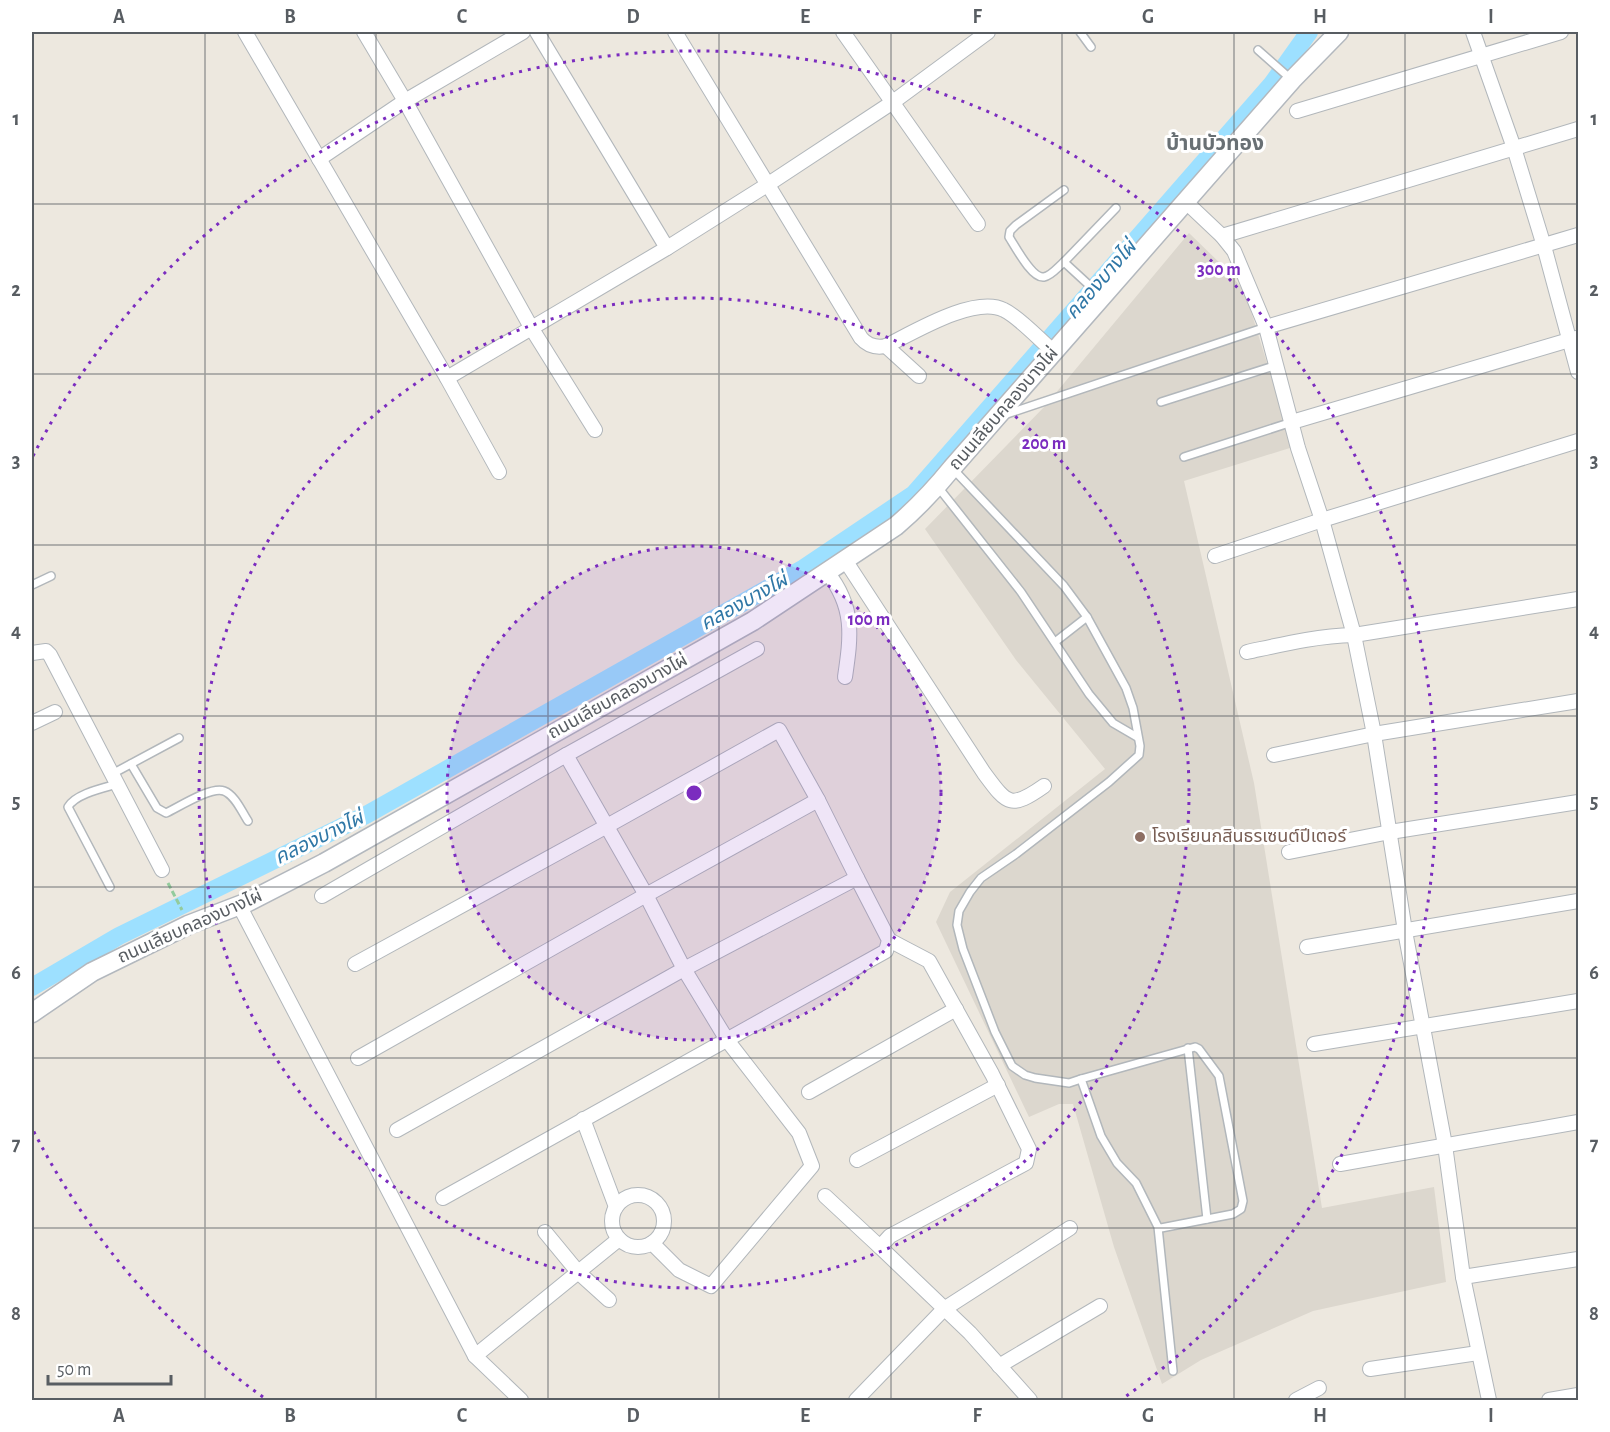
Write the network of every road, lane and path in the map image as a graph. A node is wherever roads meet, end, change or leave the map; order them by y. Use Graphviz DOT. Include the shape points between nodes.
graph roads {
  1 [pos="245,32"];
  2 [pos="364,32"];
  3 [pos="523,32"];
  4 [pos="537,32"];
  5 [pos="675,32"];
  6 [pos="843,32"];
  7 [pos="988,32"];
  8 [pos="1080,32"];
  9 [pos="1339,32"];
  10 [pos="1473,32"];
  11 [pos="1562,32"];
  12 [pos="1090,47"];
  13 [pos="1258,50"];
  14 [pos="1481,57"];
  15 [pos="1290,78"];
  16 [pos="405,101"];
  17 [pos="893,102"];
  18 [pos="1297,111"];
  19 [pos="1578,129"];
  20 [pos="1514,148"];
  21 [pos="319,159"];
  22 [pos="767,185"];
  23 [pos="1064,190"];
  24 [pos="1186,202"];
  25 [pos="1116,208"];
  26 [pos="978,224"];
  27 [pos="1578,235"];
  28 [pos="1222,236"];
  29 [pos="1544,246"];
  30 [pos="667,248"];
  31 [pos="1066,265"];
  32 [pos="1099,294"];
  33 [pos="1266,327"];
  34 [pos="532,329"];
  35 [pos="1574,339"];
  36 [pos="886,346"];
  37 [pos="1050,349"];
  38 [pos="1277,365"];
  39 [pos="1578,372"];
  40 [pos="919,376"];
  41 [pos="447,378"];
  42 [pos="1161,402"];
  43 [pos="996,418"];
  44 [pos="1292,422"];
  45 [pos="595,430"];
  46 [pos="1578,441"];
  47 [pos="1184,457"];
  48 [pos="952,468"];
  49 [pos="499,472"];
  50 [pos="937,487"];
  51 [pos="1322,520"];
  52 [pos="1215,556"];
  53 [pos="845,560"];
  54 [pos="827,572"];
  55 [pos="51,576"];
  56 [pos="32,585"];
  57 [pos="1578,599"];
  58 [pos="1087,617"];
  59 [pos="1354,634"];
  60 [pos="1054,642"];
  61 [pos="757,649"];
  62 [pos="1247,652"];
  63 [pos="32,653"];
  64 [pos="845,677"];
  65 [pos="1578,701"];
  66 [pos="55,712"];
  67 [pos="32,723"];
  68 [pos="1374,734"];
  69 [pos="1137,737"];
  70 [pos="179,738"];
  71 [pos="566,755"];
  72 [pos="1274,755"];
  73 [pos="131,764"];
  74 [pos="115,779"];
  75 [pos="1044,786"];
  76 [pos="818,800"];
  77 [pos="1578,802"];
  78 [pos="248,821"];
  79 [pos="607,826"];
  80 [pos="1390,832"];
  81 [pos="1289,852"];
  82 [pos="162,870"];
  83 [pos="857,878"];
  84 [pos="110,887"];
  85 [pos="171,889"];
  86 [pos="646,895"];
  87 [pos="322,896"];
  88 [pos="1578,901"];
  89 [pos="239,905"];
  90 [pos="184,914"];
  91 [pos="1405,931"];
  92 [pos="889,940"];
  93 [pos="1306,947"];
  94 [pos="355,964"];
  95 [pos="684,969"];
  96 [pos="1578,1001"];
  97 [pos="956,1010"];
  98 [pos="32,1013"];
  99 [pos="1424,1026"];
  100 [pos="727,1040"];
  101 [pos="1314,1044"];
  102 [pos="1188,1048"];
  103 [pos="358,1058"];
  104 [pos="1081,1078"];
  105 [pos="998,1085"];
  106 [pos="809,1092"];
  107 [pos="583,1119"];
  108 [pos="1578,1122"];
  109 [pos="397,1130"];
  110 [pos="1445,1145"];
  111 [pos="858,1160"];
  112 [pos="1340,1164"];
  113 [pos="825,1196"];
  114 [pos="443,1198"];
  115 [pos="616,1207"];
  116 [pos="1207,1219"];
  117 [pos="1158,1227"];
  118 [pos="1070,1228"];
  119 [pos="545,1232"];
  120 [pos="619,1239"];
  121 [pos="652,1243"];
  122 [pos="880,1247"];
  123 [pos="1578,1259"];
  124 [pos="578,1272"];
  125 [pos="1463,1277"];
  126 [pos="609,1300"];
  127 [pos="1101,1306"];
  128 [pos="944,1309"];
  129 [pos="1479,1353"];
  130 [pos="475,1356"];
  131 [pos="999,1366"];
  132 [pos="1370,1369"];
  133 [pos="1173,1371"];
  134 [pos="1319,1388"];
  135 [pos="1578,1395"];
  136 [pos="521,1401"];
  137 [pos="856,1401"];
  138 [pos="1030,1401"];
  139 [pos="1296,1401"];
  140 [pos="1489,1401"];
  141 [pos="1549,1401"];
  1 -- 21 [label="street"];
  2 -- 16 [label="street"];
  3 -- 16 [label="street"];
  4 -- 30 [label="street"];
  5 -- 22 [label="street"];
  6 -- 17 [label="street"];
  7 -- 17 [label="street"];
  8 -- 12 [label="lane"];
  9 -- 15 [label="street, ถนนเลียบคลองบางไผ่"];
  10 -- 14 [label="street"];
  11 -- 14 [label="street"];
  13 -- 15 [label="lane"];
  14 -- 18 [label="street"];
  14 -- 20 [label="street"];
  15 -- 24 [label="street, ถนนเลียบคลองบางไผ่"];
  16 -- 21 [label="street"];
  16 -- 34 [label="street"];
  17 -- 22 [label="street"];
  17 -- 26 [label="street"];
  19 -- 20 [label="street"];
  20 -- 28 [label="street"];
  20 -- 29 [label="street"];
  21 -- 41 [label="street"];
  22 -- 30 [label="street"];
  22 -- 36 [label="street" via="861,338 872,346"];
  23 -- 31 [label="lane" via="1016,225 1009,237 1029,268 1041,277"];
  24 -- 28 [label="street"];
  24 -- 32 [label="street, ถนนเลียบคลองบางไผ่"];
  25 -- 31 [label="lane"];
  27 -- 29 [label="street"];
  28 -- 33 [label="street" via="1234,251"];
  29 -- 33 [label="street"];
  29 -- 35 [label="street"];
  30 -- 34 [label="street"];
  31 -- 32 [label="lane"];
  32 -- 37 [label="street, ถนนเลียบคลองบางไผ่"];
  33 -- 38 [label="street"];
  33 -- 43 [label="lane"];
  34 -- 41 [label="street"];
  34 -- 45 [label="street"];
  35 -- 39 [label="street"];
  35 -- 44 [label="street"];
  36 -- 37 [label="street" via="962,310 993,306 1004,309"];
  36 -- 40 [label="street"];
  37 -- 43 [label="street, ถนนเลียบคลองบางไผ่"];
  38 -- 42 [label="lane"];
  38 -- 44 [label="street"];
  41 -- 49 [label="street"];
  43 -- 48 [label="street, ถนนเลียบคลองบางไผ่"];
  44 -- 47 [label="lane"];
  44 -- 51 [label="street"];
  46 -- 51 [label="street"];
  48 -- 50 [label="street, ถนนเลียบคลองบางไผ่"];
  48 -- 58 [label="lane" via="1064,586"];
  50 -- 53 [label="street, ถนนเลียบคลองบางไผ่" via="896,526"];
  50 -- 60 [label="lane" via="1021,592"];
  51 -- 52 [label="street"];
  51 -- 59 [label="street"];
  53 -- 54 [label="street, ถนนเลียบคลองบางไผ่"];
  53 -- 75 [label="street" via="995,789 1006,800 1016,802"];
  54 -- 64 [label="street" via="848,610 850,645"];
  54 -- 89 [label="street, ถนนเลียบคลองบางไผ่" via="753,621 324,863"];
  55 -- 56 [label="lane"];
  57 -- 59 [label="street"];
  58 -- 60 [label="lane"];
  58 -- 69 [label="lane" via="1126,688"];
  59 -- 62 [label="street"];
  59 -- 68 [label="street"];
  60 -- 69 [label="lane" via="1113,723"];
  61 -- 71 [label="street"];
  63 -- 74 [label="street" via="46,651 50,655"];
  65 -- 68 [label="street"];
  66 -- 67 [label="street"];
  68 -- 72 [label="street"];
  68 -- 80 [label="street"];
  69 -- 104 [label="lane" via="1139,755 1133,761 981,878 959,911 957,925 963,949 1012,1066 1035,1078 1069,1083"];
  70 -- 73 [label="lane"];
  71 -- 79 [label="street"];
  71 -- 87 [label="street"];
  73 -- 74 [label="lane"];
  73 -- 78 [label="lane" via="157,808 166,813 212,790 224,791"];
  74 -- 82 [label="street"];
  74 -- 84 [label="lane" via="68,807"];
  76 -- 79 [label="street" via="779,730"];
  76 -- 83 [label="street"];
  76 -- 86 [label="street"];
  77 -- 80 [label="street"];
  79 -- 86 [label="street"];
  79 -- 94 [label="street"];
  80 -- 81 [label="street"];
  80 -- 91 [label="street"];
  83 -- 92 [label="street"];
  83 -- 95 [label="street"];
  85 -- 90 [label="path"];
  86 -- 95 [label="street"];
  86 -- 103 [label="street"];
  88 -- 91 [label="street"];
  89 -- 98 [label="street, ถนนเลียบคลองบางไผ่" via="92,972"];
  89 -- 130 [label="street"];
  91 -- 93 [label="street"];
  91 -- 99 [label="street"];
  92 -- 97 [label="street" via="928,961"];
  92 -- 100 [label="street" via="886,951"];
  95 -- 100 [label="street"];
  95 -- 109 [label="street"];
  96 -- 99 [label="street"];
  97 -- 105 [label="street"];
  97 -- 106 [label="street"];
  99 -- 101 [label="street"];
  99 -- 110 [label="street"];
  100 -- 107 [label="street"];
  100 -- 121 [label="street" via="799,1133 812,1166 711,1286 679,1270"];
  102 -- 104 [label="lane"];
  102 -- 116 [label="lane"];
  102 -- 116 [label="lane" via="1199,1049 1219,1077 1244,1201 1233,1214"];
  104 -- 117 [label="lane" via="1101,1136 1117,1163 1136,1183"];
  105 -- 111 [label="street"];
  105 -- 122 [label="street" via="1029,1149 1026,1163 890,1236"];
  107 -- 114 [label="street"];
  107 -- 115 [label="street"];
  108 -- 110 [label="street"];
  110 -- 112 [label="street"];
  110 -- 125 [label="street"];
  113 -- 122 [label="street"];
  115 -- 120 [label="street" via="612,1223"];
  115 -- 121 [label="street" via="636,1195 658,1204 663,1229"];
  116 -- 117 [label="lane"];
  117 -- 133 [label="lane"];
  118 -- 128 [label="street"];
  119 -- 124 [label="street"];
  120 -- 121 [label="street" via="635,1247"];
  120 -- 124 [label="street"];
  122 -- 128 [label="street"];
  123 -- 125 [label="street"];
  124 -- 126 [label="street"];
  124 -- 130 [label="street"];
  125 -- 129 [label="street"];
  127 -- 131 [label="street"];
  128 -- 131 [label="street"];
  128 -- 137 [label="street"];
  129 -- 132 [label="street"];
  129 -- 140 [label="street"];
  130 -- 136 [label="street"];
  131 -- 138 [label="street"];
  134 -- 139 [label="street"];
  135 -- 141 [label="street"];
}
